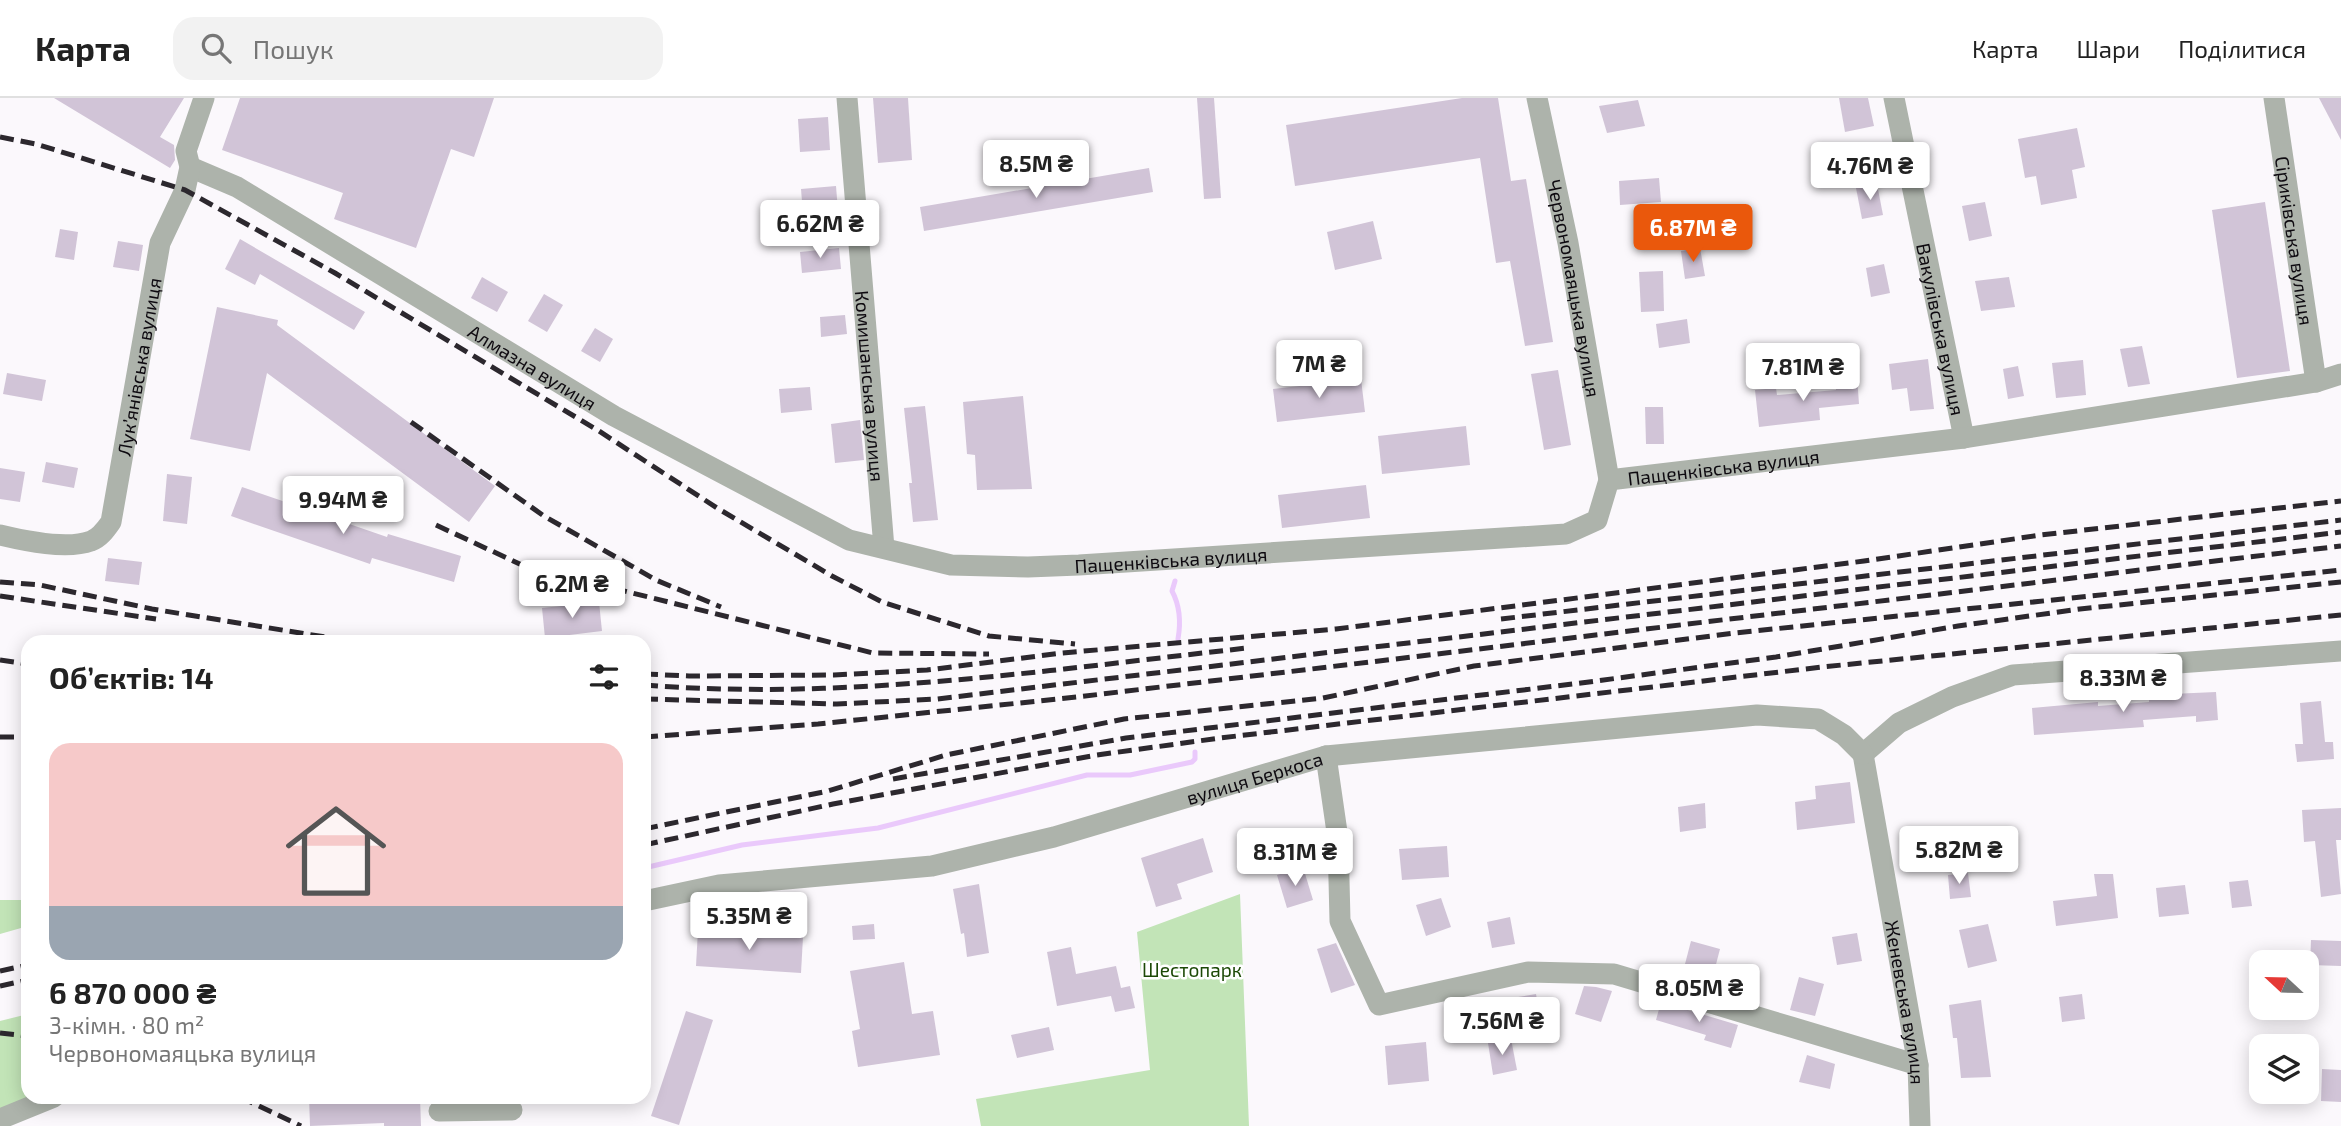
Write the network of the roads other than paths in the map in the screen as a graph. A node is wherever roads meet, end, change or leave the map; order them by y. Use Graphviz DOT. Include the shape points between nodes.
graph roads {
  1 [pos="204,98"];
  2 [pos="847,98"];
  3 [pos="1537,98"];
  4 [pos="1894,98"];
  5 [pos="2274,98"];
  6 [pos="190,167"];
  7 [pos="2341,374"];
  8 [pos="2316,382"];
  9 [pos="1964,439"];
  10 [pos="1609,480"];
  11 [pos="0,535"];
  12 [pos="884,548"];
  13 [pos="2341,651"];
  14 [pos="1863,754"];
  15 [pos="1325,756"];
  16 [pos="651,900"];
  17 [pos="1918,1065"];
  18 [pos="37,1104"];
  19 [pos="512,1110"];
  20 [pos="439,1112"];
  21 [pos="0,1119"];
  22 [pos="1920,1126"];
  1 -- 6 [label="street, Лук’янівська вулиця" via="186,151"];
  2 -- 12 [label="street, Комишанська вулиця"];
  3 -- 10 [label="street, Червономаяцька вулиця" via="1568,243"];
  4 -- 9 [label="street, Вакулівська вулиця"];
  5 -- 8 [label="street, Сіриківська вулиця"];
  6 -- 11 [label="street, Лук’янівська вулиця" via="185,190 160,243 111,522 92,541 68,545"];
  6 -- 12 [label="street, Алмазна вулиця" via="237,187 614,416 849,540"];
  7 -- 8 [label="street, Пащенківська вулиця"];
  8 -- 9 [label="street, Пащенківська вулиця"];
  9 -- 10 [label="street, Пащенківська вулиця"];
  10 -- 12 [label="street, Пащенківська вулиця" via="1597,520 1566,534 1028,567 951,565"];
  13 -- 14 [label="street" via="2014,675 1952,697 1899,723"];
  14 -- 15 [label="street, вулиця Беркоса" via="1818,719 1757,715"];
  14 -- 17 [label="street, Женевська вулиця"];
  15 -- 16 [label="street, вулиця Беркоса" via="1054,837 932,866 719,885"];
  15 -- 17 [label="street" via="1339,839 1340,921 1379,1004 1528,972 1614,974"];
  17 -- 22 [label="street, Женевська вулиця"];
  18 -- 21 [label="street"];
  19 -- 20 [label="street"];
}
